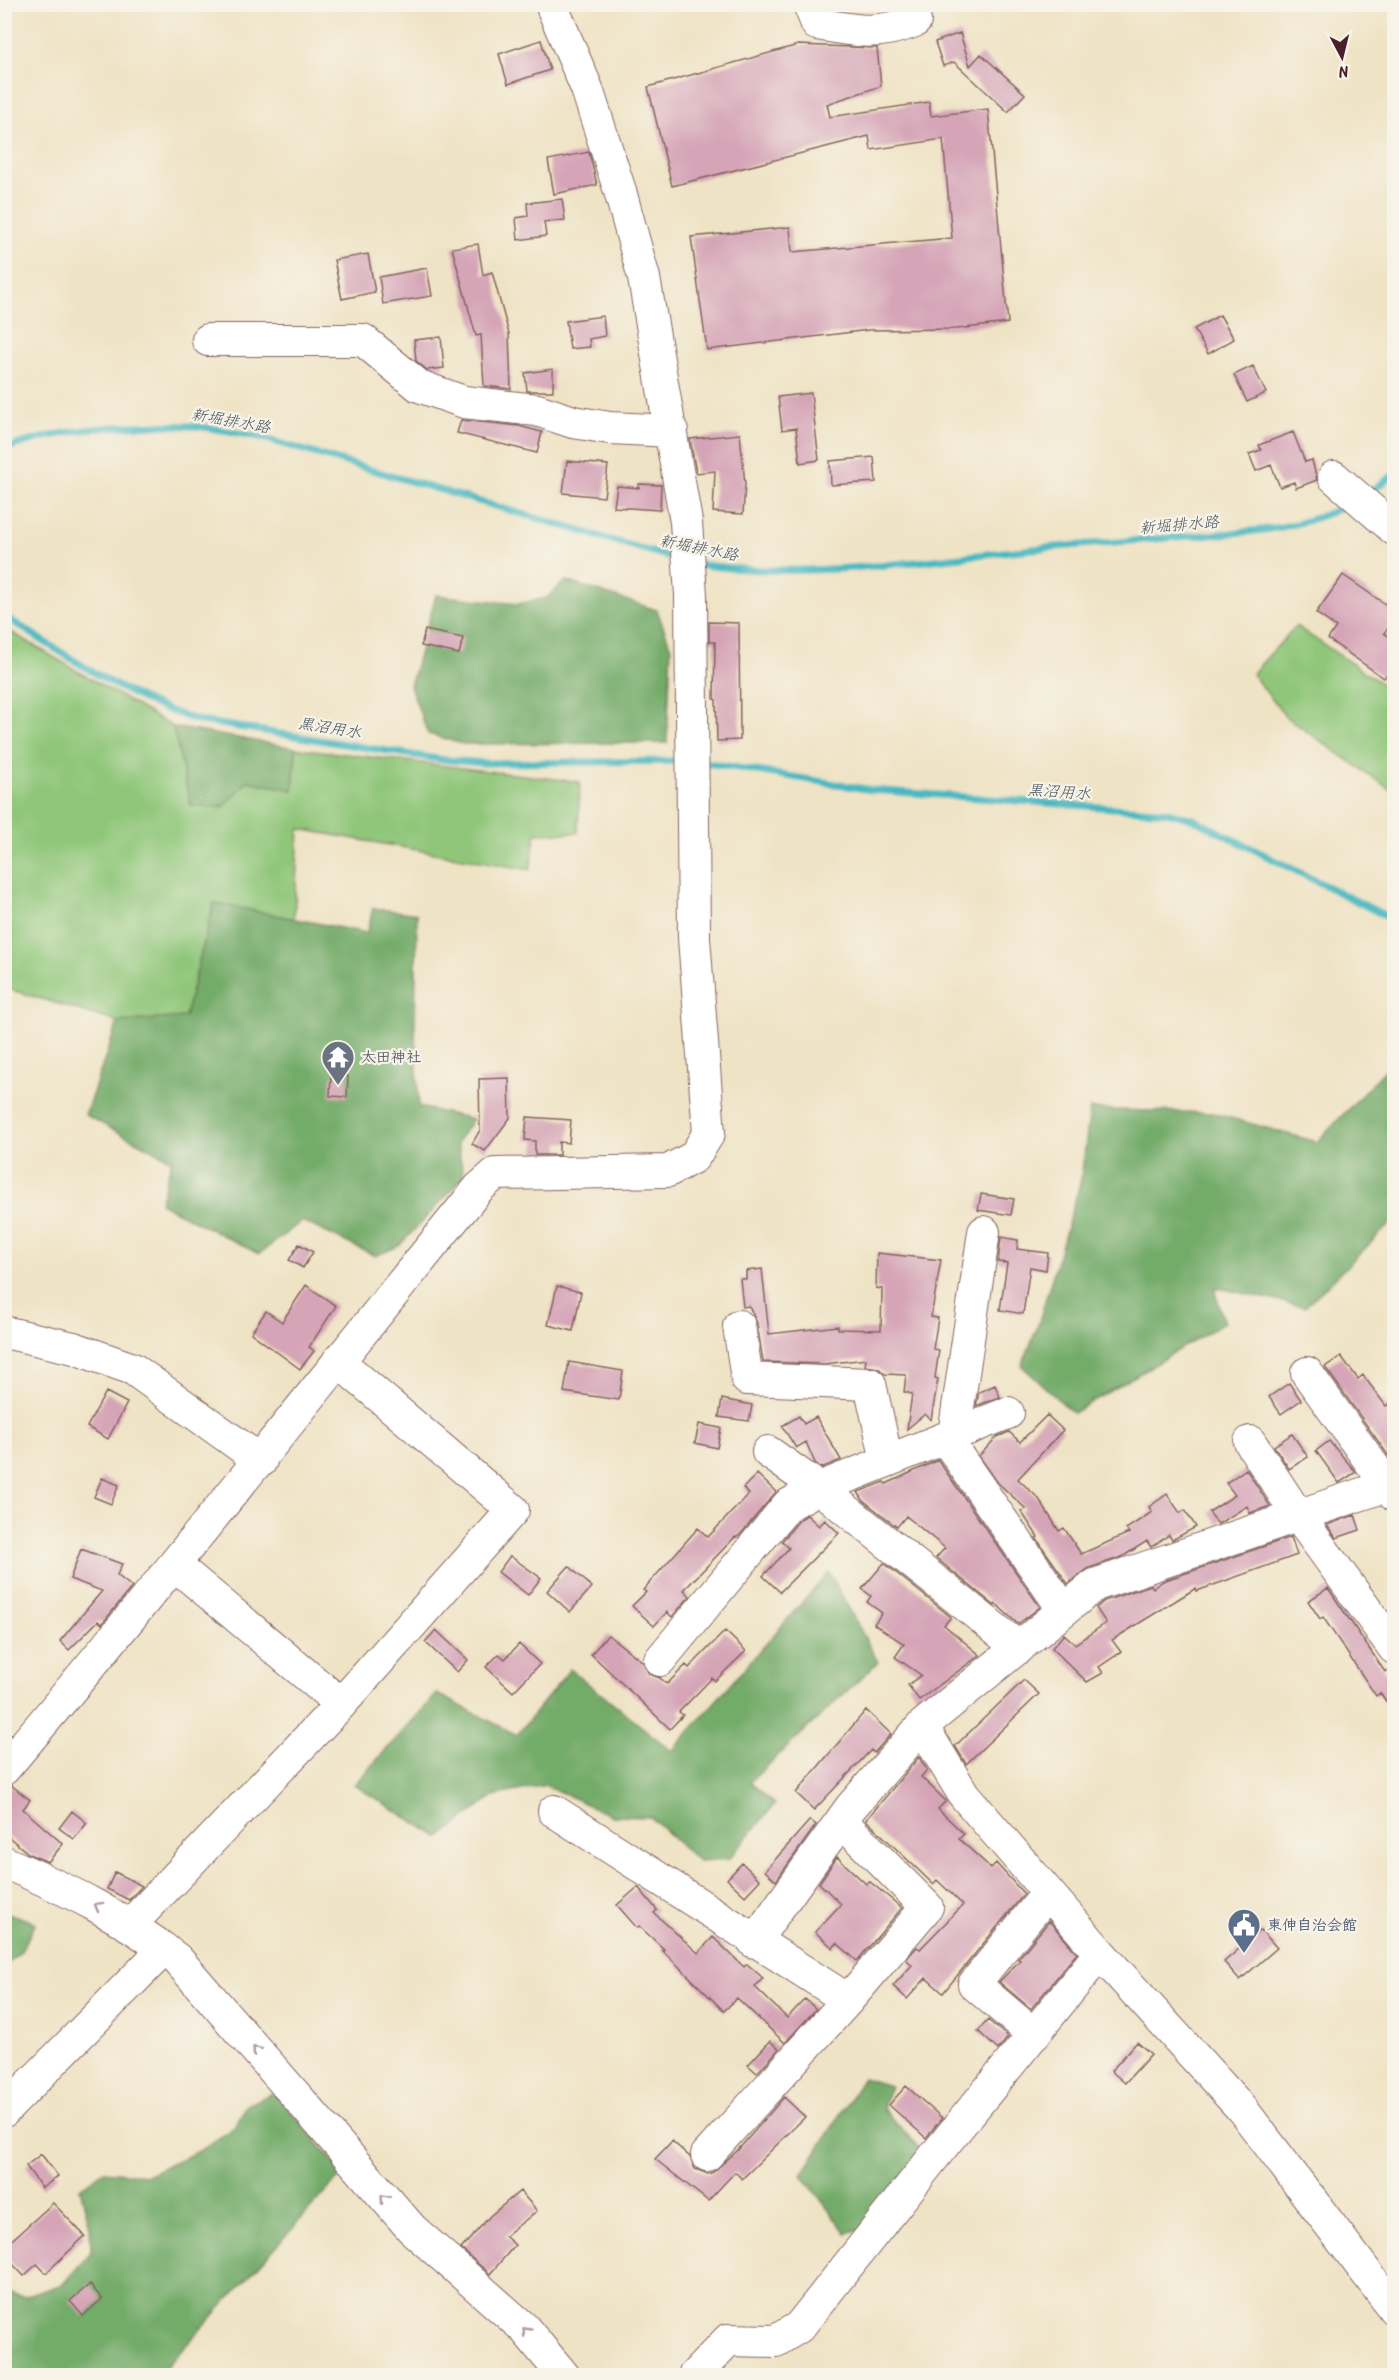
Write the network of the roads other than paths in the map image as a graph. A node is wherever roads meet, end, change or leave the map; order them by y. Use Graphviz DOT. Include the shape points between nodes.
graph roads {
  1 [pos="551,4"];
  2 [pos="809,4"];
  3 [pos="915,21"];
  4 [pos="208,340"];
  5 [pos="672,431"];
  6 [pos="1334,477"];
  7 [pos="1385,521"];
  8 [pos="984,1232"];
  9 [pos="740,1326"];
  10 [pos="4,1332"];
  11 [pos="338,1361"];
  12 [pos="1307,1372"];
  13 [pos="1008,1413"];
  14 [pos="954,1436"];
  15 [pos="1250,1442"];
  16 [pos="768,1452"];
  17 [pos="261,1461"];
  18 [pos="887,1461"];
  19 [pos="819,1488"];
  20 [pos="1393,1488"];
  21 [pos="1299,1517"];
  22 [pos="175,1565"];
  23 [pos="1064,1610"];
  24 [pos="1019,1648"];
  25 [pos="1395,1648"];
  26 [pos="660,1660"];
  27 [pos="341,1704"];
  28 [pos="922,1726"];
  29 [pos="4,1769"];
  30 [pos="554,1811"];
  31 [pos="841,1821"];
  32 [pos="4,1862"];
  33 [pos="1048,1893"];
  34 [pos="131,1924"];
  35 [pos="754,1942"];
  36 [pos="164,1949"];
  37 [pos="1101,1953"];
  38 [pos="848,2000"];
  39 [pos="1034,2035"];
  40 [pos="4,2111"];
  41 [pos="707,2155"];
  42 [pos="1395,2309"];
  43 [pos="564,2376"];
  44 [pos="694,2376"];
  1 -- 5 [label="street" via="587,89 620,191 644,278"];
  2 -- 3 [label="street" via="817,24 860,32 890,31"];
  4 -- 5 [label="street" via="363,340 419,386 464,402 537,410 573,422 610,428"];
  5 -- 11 [label="street" via="686,522 691,595 694,938 709,1133 694,1157 668,1171 495,1174 479,1188"];
  6 -- 7 [label="street"];
  8 -- 14 [label="street"];
  9 -- 18 [label="street" via="747,1379 870,1384"];
  10 -- 17 [label="street" via="74,1348 133,1369"];
  11 -- 17 [label="street"];
  11 -- 27 [label="street" via="513,1510"];
  12 -- 20 [label="street"];
  13 -- 14 [label="street"];
  14 -- 18 [label="street"];
  14 -- 23 [label="street" via="952,1448"];
  15 -- 21 [label="street"];
  16 -- 19 [label="street"];
  17 -- 22 [label="street"];
  18 -- 19 [label="street"];
  19 -- 24 [label="street"];
  19 -- 26 [label="street" via="788,1505"];
  20 -- 21 [label="street"];
  21 -- 23 [label="street" via="1095,1585"];
  21 -- 25 [label="street"];
  22 -- 27 [label="street"];
  22 -- 29 [label="street"];
  23 -- 24 [label="street"];
  24 -- 28 [label="street"];
  27 -- 34 [label="street"];
  28 -- 31 [label="street"];
  28 -- 33 [label="street" via="964,1795"];
  30 -- 35 [label="street"];
  31 -- 35 [label="street"];
  31 -- 38 [label="street" via="927,1908"];
  34 -- 32 [label="street, one-way" via="77,1894"];
  33 -- 37 [label="street"];
  33 -- 39 [label="street" via="974,1984"];
  34 -- 36 [label="street"];
  35 -- 38 [label="street"];
  36 -- 40 [label="street"];
  43 -- 36 [label="street, one-way" via="524,2328 412,2229 177,1959"];
  37 -- 39 [label="street"];
  37 -- 42 [label="street" via="1242,2109"];
  38 -- 41 [label="street"];
  39 -- 44 [label="street" via="799,2327 776,2341 728,2340"];
}
